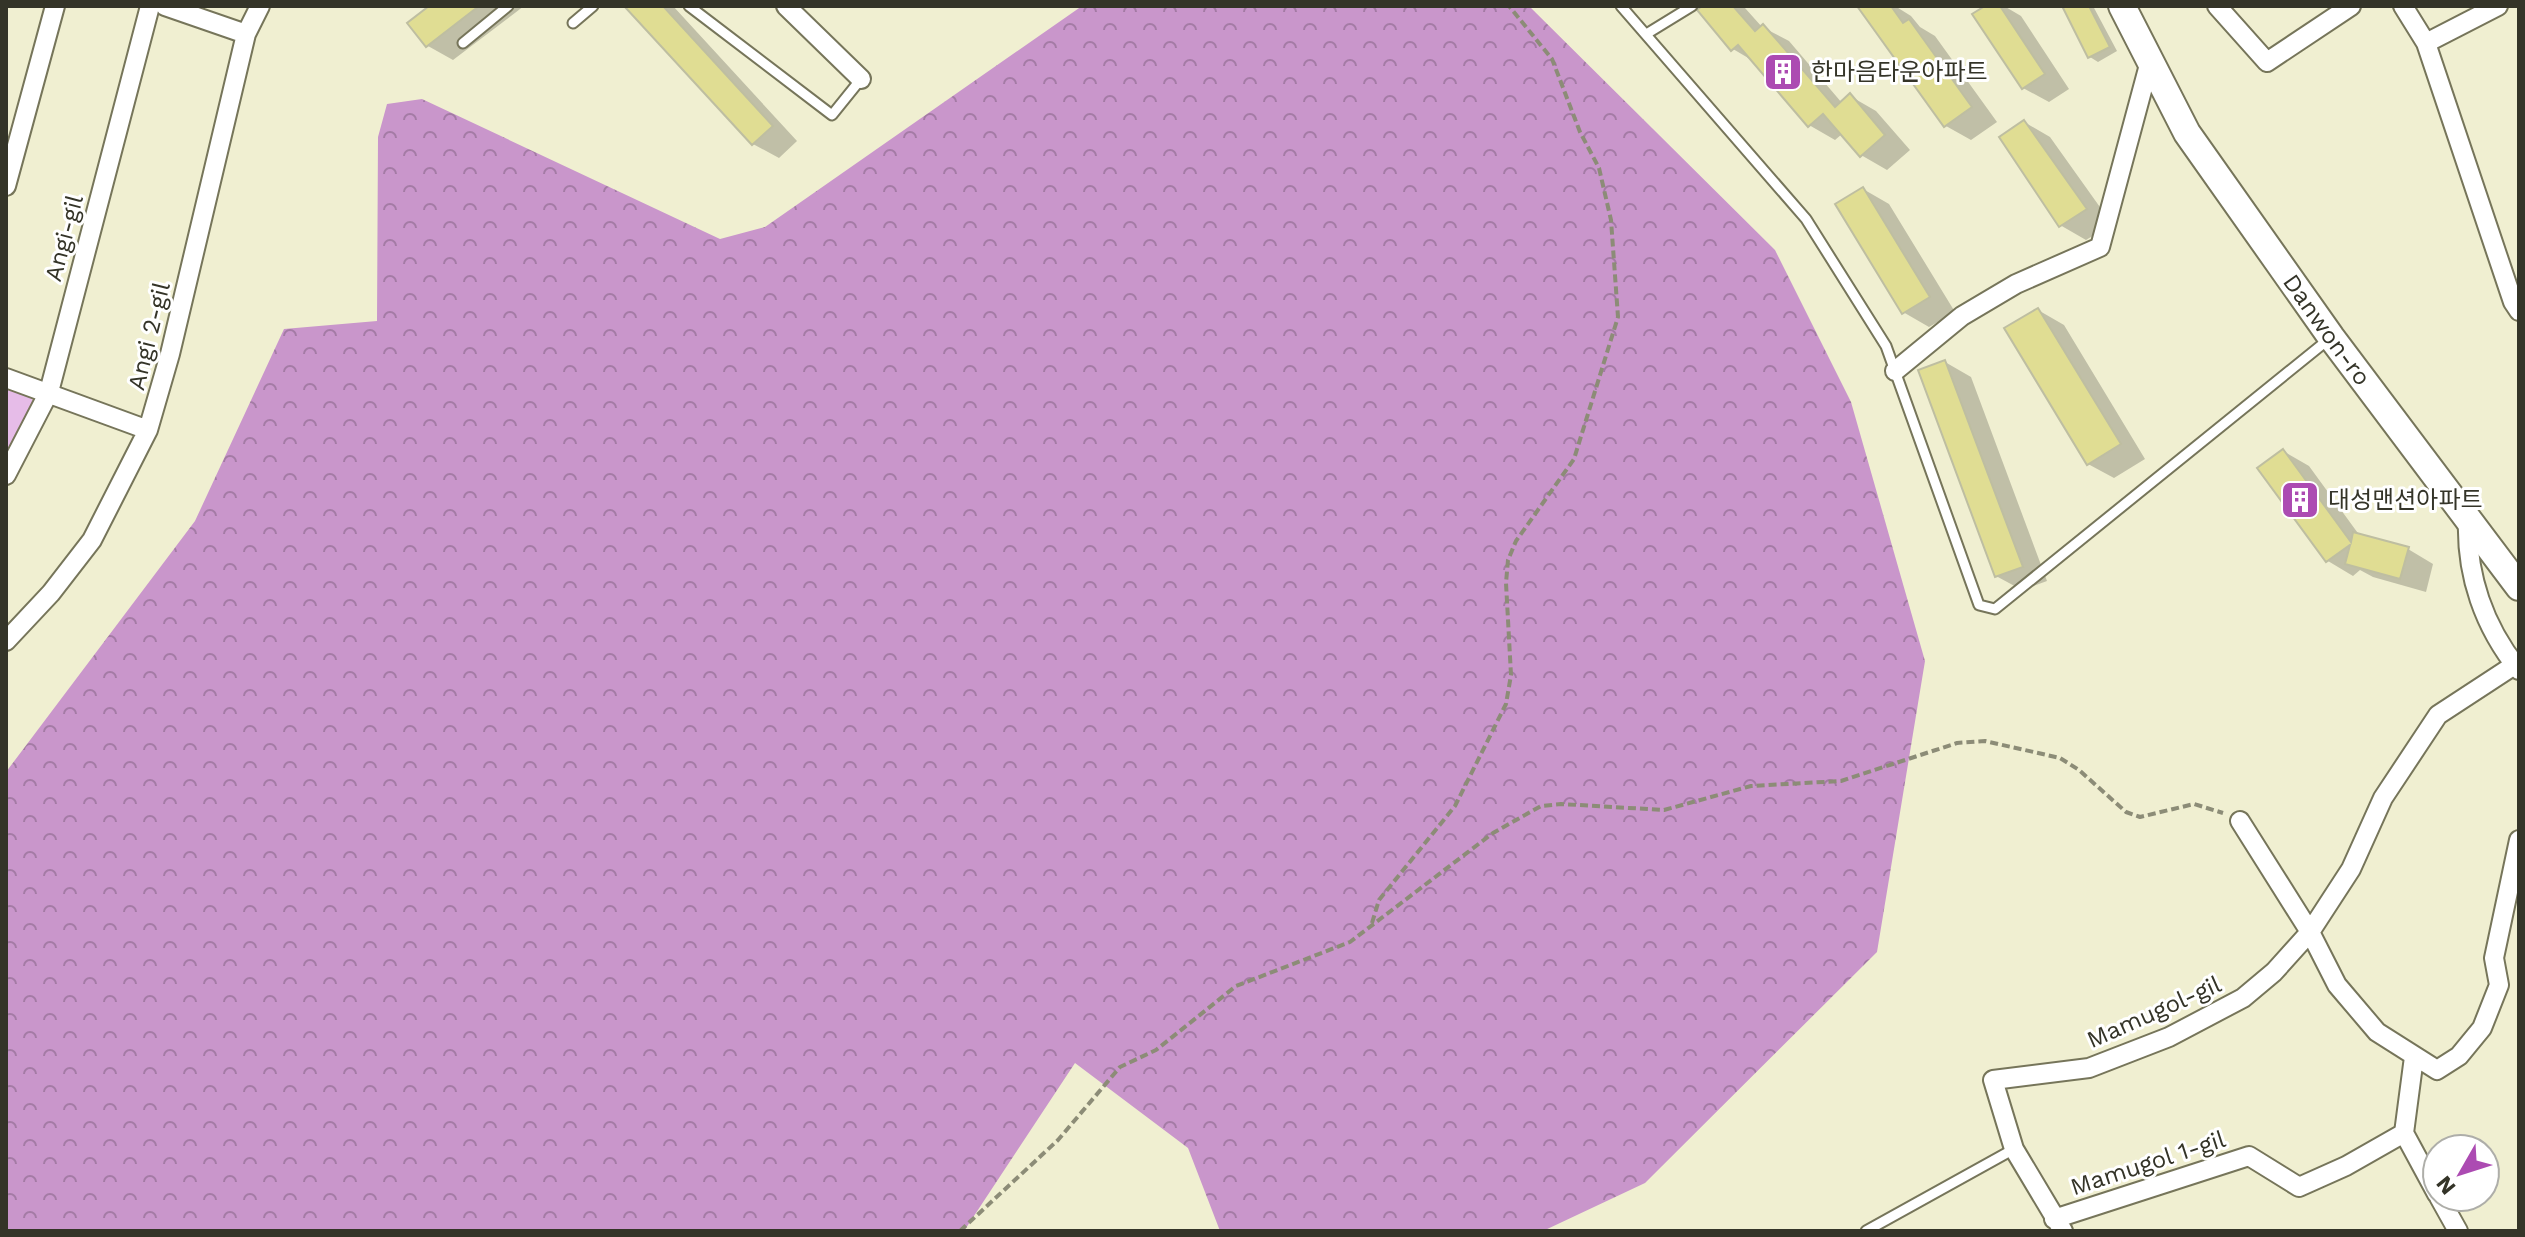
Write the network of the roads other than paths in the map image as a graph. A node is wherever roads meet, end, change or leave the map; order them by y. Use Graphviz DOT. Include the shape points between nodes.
graph roads {
  1 [pos="55,6"];
  2 [pos="150,6"];
  3 [pos="165,6"];
  4 [pos="260,6"];
  5 [pos="508,6"];
  6 [pos="593,6"];
  7 [pos="689,6"];
  8 [pos="786,6"];
  9 [pos="1621,6"];
  10 [pos="1692,6"];
  11 [pos="2122,6"];
  12 [pos="2217,6"];
  13 [pos="2351,6"];
  14 [pos="2403,6"];
  15 [pos="2498,6"];
  16 [pos="573,23"];
  17 [pos="1648,33"];
  18 [pos="246,34"];
  19 [pos="463,43"];
  20 [pos="2426,43"];
  21 [pos="2150,61"];
  22 [pos="861,79"];
  23 [pos="6,186"];
  24 [pos="2519,311"];
  25 [pos="2331,337"];
  26 [pos="1895,371"];
  27 [pos="6,378"];
  28 [pos="49,392"];
  29 [pos="148,430"];
  30 [pos="6,475"];
  31 [pos="2468,520"];
  32 [pos="2519,587"];
  33 [pos="6,641"];
  34 [pos="2518,666"];
  35 [pos="2240,821"];
  36 [pos="2519,840"];
  37 [pos="2310,932"];
  38 [pos="2414,1057"];
  39 [pos="2404,1133"];
  40 [pos="2014,1149"];
  41 [pos="2421,1164"];
  42 [pos="2448,1213"];
  43 [pos="2058,1225"];
  44 [pos="1866,1231"];
  45 [pos="2458,1231"];
  1 -- 23 [label="street"];
  2 -- 28 [label="street, Angi-gil"];
  3 -- 18 [label="street"];
  4 -- 18 [label="street, Angi 2-gil"];
  5 -- 19 [label="lane"];
  6 -- 16 [label="lane"];
  7 -- 22 [label="lane" via="832,115"];
  8 -- 22 [label="street"];
  9 -- 17 [label="lane"];
  10 -- 17 [label="lane"];
  11 -- 21 [label="street, Danwon-ro"];
  12 -- 13 [label="street" via="2267,62"];
  14 -- 20 [label="street"];
  15 -- 20 [label="street"];
  17 -- 26 [label="lane" via="1806,219 1886,346"];
  18 -- 29 [label="street, Angi 2-gil"];
  20 -- 24 [label="street"];
  21 -- 25 [label="street, Danwon-ro" via="2187,133"];
  21 -- 26 [label="street" via="2100,247 2016,284 1962,316"];
  25 -- 26 [label="lane" via="1995,609 1979,605"];
  25 -- 31 [label="street, Danwon-ro"];
  27 -- 28 [label="street"];
  28 -- 29 [label="street"];
  28 -- 30 [label="street, Angi-gil"];
  29 -- 33 [label="street, Angi 2-gil" via="92,540"];
  31 -- 32 [label="street, Danwon-ro"];
  31 -- 34 [label="street" via="2472,580 2490,624"];
  34 -- 37 [label="street, Mamugol-gil" via="2438,715 2383,798 2351,869"];
  35 -- 37 [label="street"];
  36 -- 38 [label="street" via="2494,958 2499,985 2482,1028 2459,1056 2437,1070"];
  37 -- 38 [label="street" via="2337,985 2377,1032"];
  37 -- 40 [label="street, Mamugol-gil" via="2243,998 2169,1037 2089,1068 1993,1080"];
  38 -- 39 [label="street"];
  39 -- 41 [label="street"];
  39 -- 43 [label="street, Mamugol 1-gil" via="2299,1187 2249,1156"];
  40 -- 43 [label="street"];
  40 -- 44 [label="lane"];
  42 -- 45 [label="street"];
}
